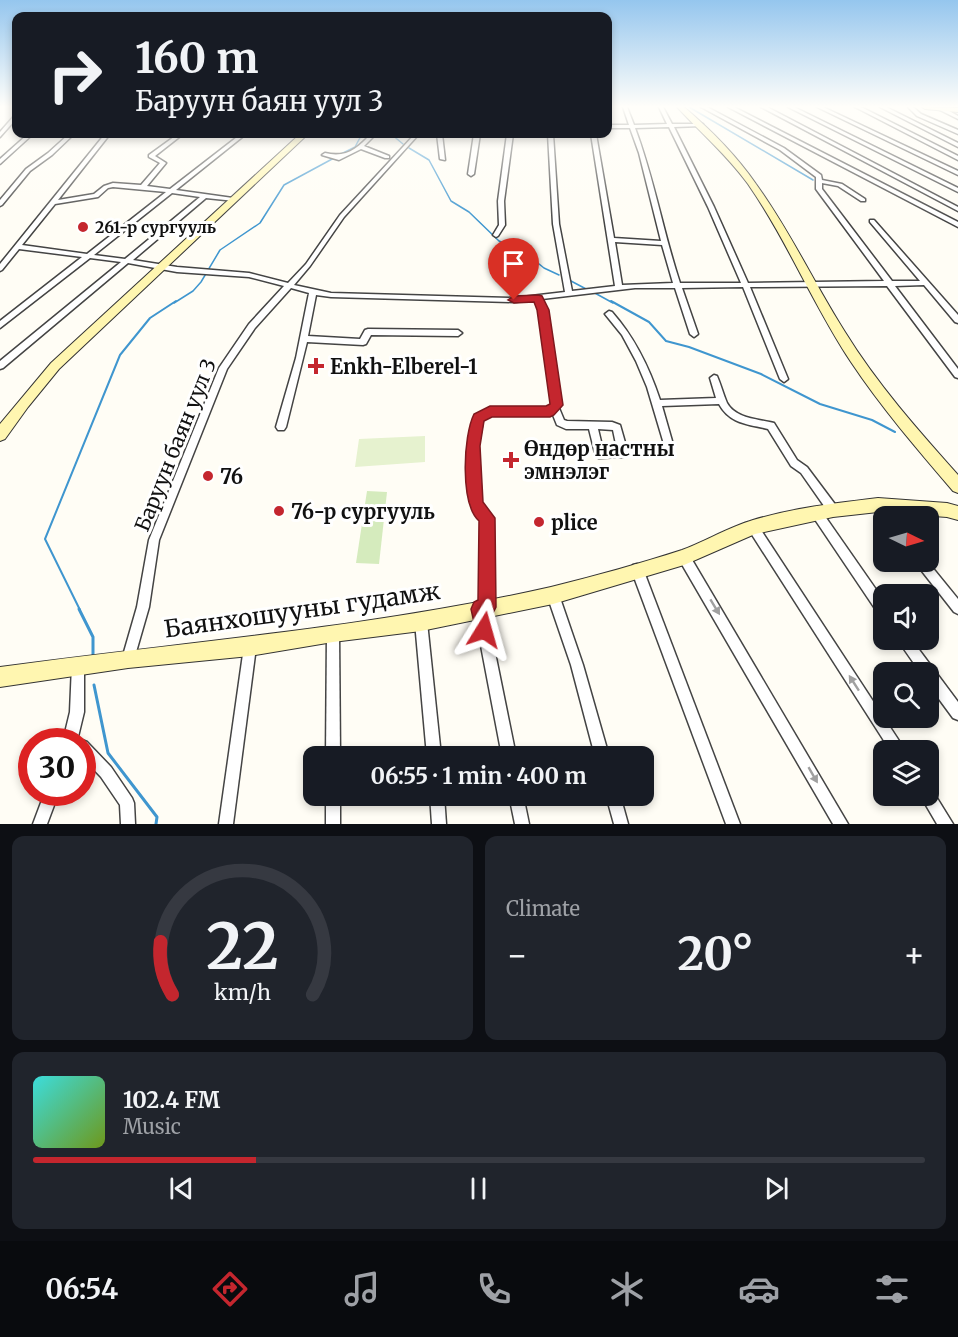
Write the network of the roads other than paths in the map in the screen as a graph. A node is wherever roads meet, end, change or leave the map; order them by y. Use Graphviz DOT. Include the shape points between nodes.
graph roads {
  1 [pos="18,145"];
  2 [pos="58,145"];
  3 [pos="98,145"];
  4 [pos="165,145"];
  5 [pos="230,145"];
  6 [pos="292,145"];
  7 [pos="407,145"];
  8 [pos="441,145"];
  9 [pos="475,145"];
  10 [pos="508,145"];
  11 [pos="551,145"];
  12 [pos="595,145"];
  13 [pos="639,145"];
  14 [pos="681,145"];
  15 [pos="719,145"];
  16 [pos="775,145"];
  17 [pos="804,145"];
  18 [pos="836,145"];
  19 [pos="867,145"];
  20 [pos="900,145"];
  21 [pos="933,145"];
  22 [pos="361,147"];
  23 [pos="325,155"];
  24 [pos="387,157"];
  25 [pos="958,158"];
  26 [pos="443,159"];
  27 [pos="0,162"];
  28 [pos="958,173"];
  29 [pos="471,174"];
  30 [pos="818,181"];
  31 [pos="143,187"];
  32 [pos="958,190"];
  33 [pos="172,192"];
  34 [pos="204,197"];
  35 [pos="233,200"];
  36 [pos="863,200"];
  37 [pos="55,202"];
  38 [pos="0,204"];
  39 [pos="958,209"];
  40 [pos="872,221"];
  41 [pos="958,225"];
  42 [pos="496,235"];
  43 [pos="611,240"];
  44 [pos="664,243"];
  45 [pos="19,247"];
  46 [pos="91,255"];
  47 [pos="126,261"];
  48 [pos="161,267"];
  49 [pos="0,269"];
  50 [pos="888,282"];
  51 [pos="926,283"];
  52 [pos="678,285"];
  53 [pos="747,285"];
  54 [pos="813,285"];
  55 [pos="289,287"];
  56 [pos="619,287"];
  57 [pos="313,293"];
  58 [pos="569,294"];
  59 [pos="538,299"];
  60 [pos="609,314"];
  61 [pos="958,320"];
  62 [pos="0,325"];
  63 [pos="458,333"];
  64 [pos="694,334"];
  65 [pos="305,339"];
  66 [pos="0,366"];
  67 [pos="958,375"];
  68 [pos="714,378"];
  69 [pos="784,379"];
  70 [pos="720,400"];
  71 [pos="657,403"];
  72 [pos="555,409"];
  73 [pos="593,426"];
  74 [pos="281,428"];
  75 [pos="0,435"];
  76 [pos="667,441"];
  77 [pos="958,486"];
  78 [pos="873,510"];
  79 [pos="939,511"];
  80 [pos="954,511"];
  81 [pos="825,513"];
  82 [pos="753,527"];
  83 [pos="684,556"];
  84 [pos="637,570"];
  85 [pos="929,572"];
  86 [pos="873,594"];
  87 [pos="553,595"];
  88 [pos="484,608"];
  89 [pos="958,608"];
  90 [pos="421,622"];
  91 [pos="333,633"];
  92 [pos="250,647"];
  93 [pos="128,659"];
  94 [pos="89,664"];
  95 [pos="0,676"];
  96 [pos="939,688"];
  97 [pos="958,713"];
  98 [pos="75,728"];
  99 [pos="891,740"];
  100 [pos="333,746"];
  101 [pos="433,746"];
  102 [pos="507,746"];
  103 [pos="599,746"];
  104 [pos="96,762"];
  105 [pos="47,806"];
  106 [pos="333,806"];
  107 [pos="438,806"];
  108 [pos="518,806"];
  109 [pos="616,806"];
  110 [pos="934,806"];
  111 [pos="40,824"];
  112 [pos="128,824"];
  113 [pos="226,824"];
  114 [pos="333,824"];
  115 [pos="439,824"];
  116 [pos="522,824"];
  117 [pos="621,824"];
  118 [pos="733,824"];
  119 [pos="841,824"];
  120 [pos="946,824"];
  1 -- 27 [label="street"];
  2 -- 38 [label="street" via="28,170"];
  3 -- 37 [label="street"];
  4 -- 31 [label="street" via="151,156 163,163"];
  5 -- 33 [label="street"];
  6 -- 35 [label="street"];
  7 -- 55 [label="street, Баруун баян уул 3" via="342,216"];
  8 -- 26 [label="street"];
  9 -- 29 [label="street"];
  10 -- 42 [label="street" via="502,225"];
  11 -- 58 [label="street" via="556,224"];
  12 -- 43 [label="street"];
  13 -- 44 [label="street"];
  14 -- 53 [label="street"];
  15 -- 54 [label="street" via="752,184"];
  16 -- 30 [label="street" via="819,176"];
  17 -- 41 [label="street"];
  18 -- 39 [label="street"];
  19 -- 32 [label="street"];
  20 -- 28 [label="street"];
  21 -- 25 [label="street"];
  22 -- 23 [label="street" via="339,158"];
  22 -- 24 [label="street"];
  30 -- 36 [label="street" via="840,185"];
  30 -- 50 [label="street" via="819,189"];
  31 -- 33 [label="street"];
  31 -- 37 [label="street" via="111,186 96,195"];
  33 -- 34 [label="street"];
  33 -- 46 [label="street"];
  34 -- 35 [label="street"];
  34 -- 47 [label="street"];
  35 -- 48 [label="street"];
  37 -- 45 [label="street"];
  40 -- 51 [label="street"];
  43 -- 44 [label="street"];
  43 -- 56 [label="street"];
  44 -- 52 [label="street"];
  45 -- 46 [label="street"];
  45 -- 49 [label="street"];
  46 -- 47 [label="street"];
  46 -- 62 [label="street"];
  47 -- 48 [label="street"];
  47 -- 66 [label="street"];
  48 -- 55 [label="street" via="252,275"];
  48 -- 75 [label="street" via="55,366"];
  50 -- 51 [label="street"];
  50 -- 54 [label="street"];
  50 -- 67 [label="street"];
  51 -- 61 [label="street"];
  52 -- 53 [label="street"];
  52 -- 56 [label="street"];
  52 -- 64 [label="street"];
  53 -- 54 [label="street"];
  53 -- 69 [label="street"];
  54 -- 77 [label="street" via="861,365"];
  55 -- 57 [label="street"];
  55 -- 93 [label="street, Баруун баян уул 3" via="252,326 223,368 154,540 143,607"];
  56 -- 58 [label="street"];
  57 -- 59 [label="street"];
  57 -- 65 [label="street"];
  58 -- 59 [label="street"];
  59 -- 72 [label="street" via="543,310"];
  60 -- 71 [label="street" via="627,336"];
  63 -- 65 [label="street" via="368,332 363,342"];
  65 -- 74 [label="street"];
  68 -- 70 [label="street"];
  70 -- 71 [label="street"];
  70 -- 81 [label="street" via="723,409 733,417 771,426 794,463 804,470"];
  71 -- 76 [label="street"];
  72 -- 73 [label="street" via="560,422 566,425"];
  72 -- 88 [label="street" via="490,412 478,418 473,446 475,502 487,518"];
  78 -- 81 [label="street, Баянхошууны гудамж"];
  79 -- 80 [label="street, Баянхошууны гудамж"];
  81 -- 82 [label="street, Баянхошууны гудамж"];
  81 -- 86 [label="street"];
  82 -- 83 [label="street, Баянхошууны гудамж"];
  99 -- 82 [label="street, one-way"];
  83 -- 84 [label="street, Баянхошууны гудамж"];
  83 -- 119 [label="street, one-way"];
  84 -- 87 [label="street, Баянхошууны гудамж"];
  84 -- 118 [label="street"];
  85 -- 89 [label="street"];
  87 -- 88 [label="street, Баянхошууны гудамж"];
  87 -- 103 [label="street"];
  88 -- 90 [label="street, Баянхошууны гудамж"];
  88 -- 102 [label="street"];
  90 -- 91 [label="street, Баянхошууны гудамж"];
  90 -- 101 [label="street"];
  91 -- 92 [label="street, Баянхошууны гудамж"];
  91 -- 100 [label="street"];
  92 -- 93 [label="street, Баянхошууны гудамж"];
  92 -- 113 [label="street"];
  93 -- 94 [label="street, Баянхошууны гудамж"];
  94 -- 95 [label="street, Баянхошууны гудамж"];
  94 -- 98 [label="street"];
  96 -- 97 [label="street"];
  104 -- 112 [label="street" via="127,803"];
  105 -- 111 [label="street"];
  106 -- 114 [label="street"];
  107 -- 115 [label="street"];
  108 -- 116 [label="street"];
  109 -- 117 [label="street"];
  110 -- 120 [label="street"];
}
